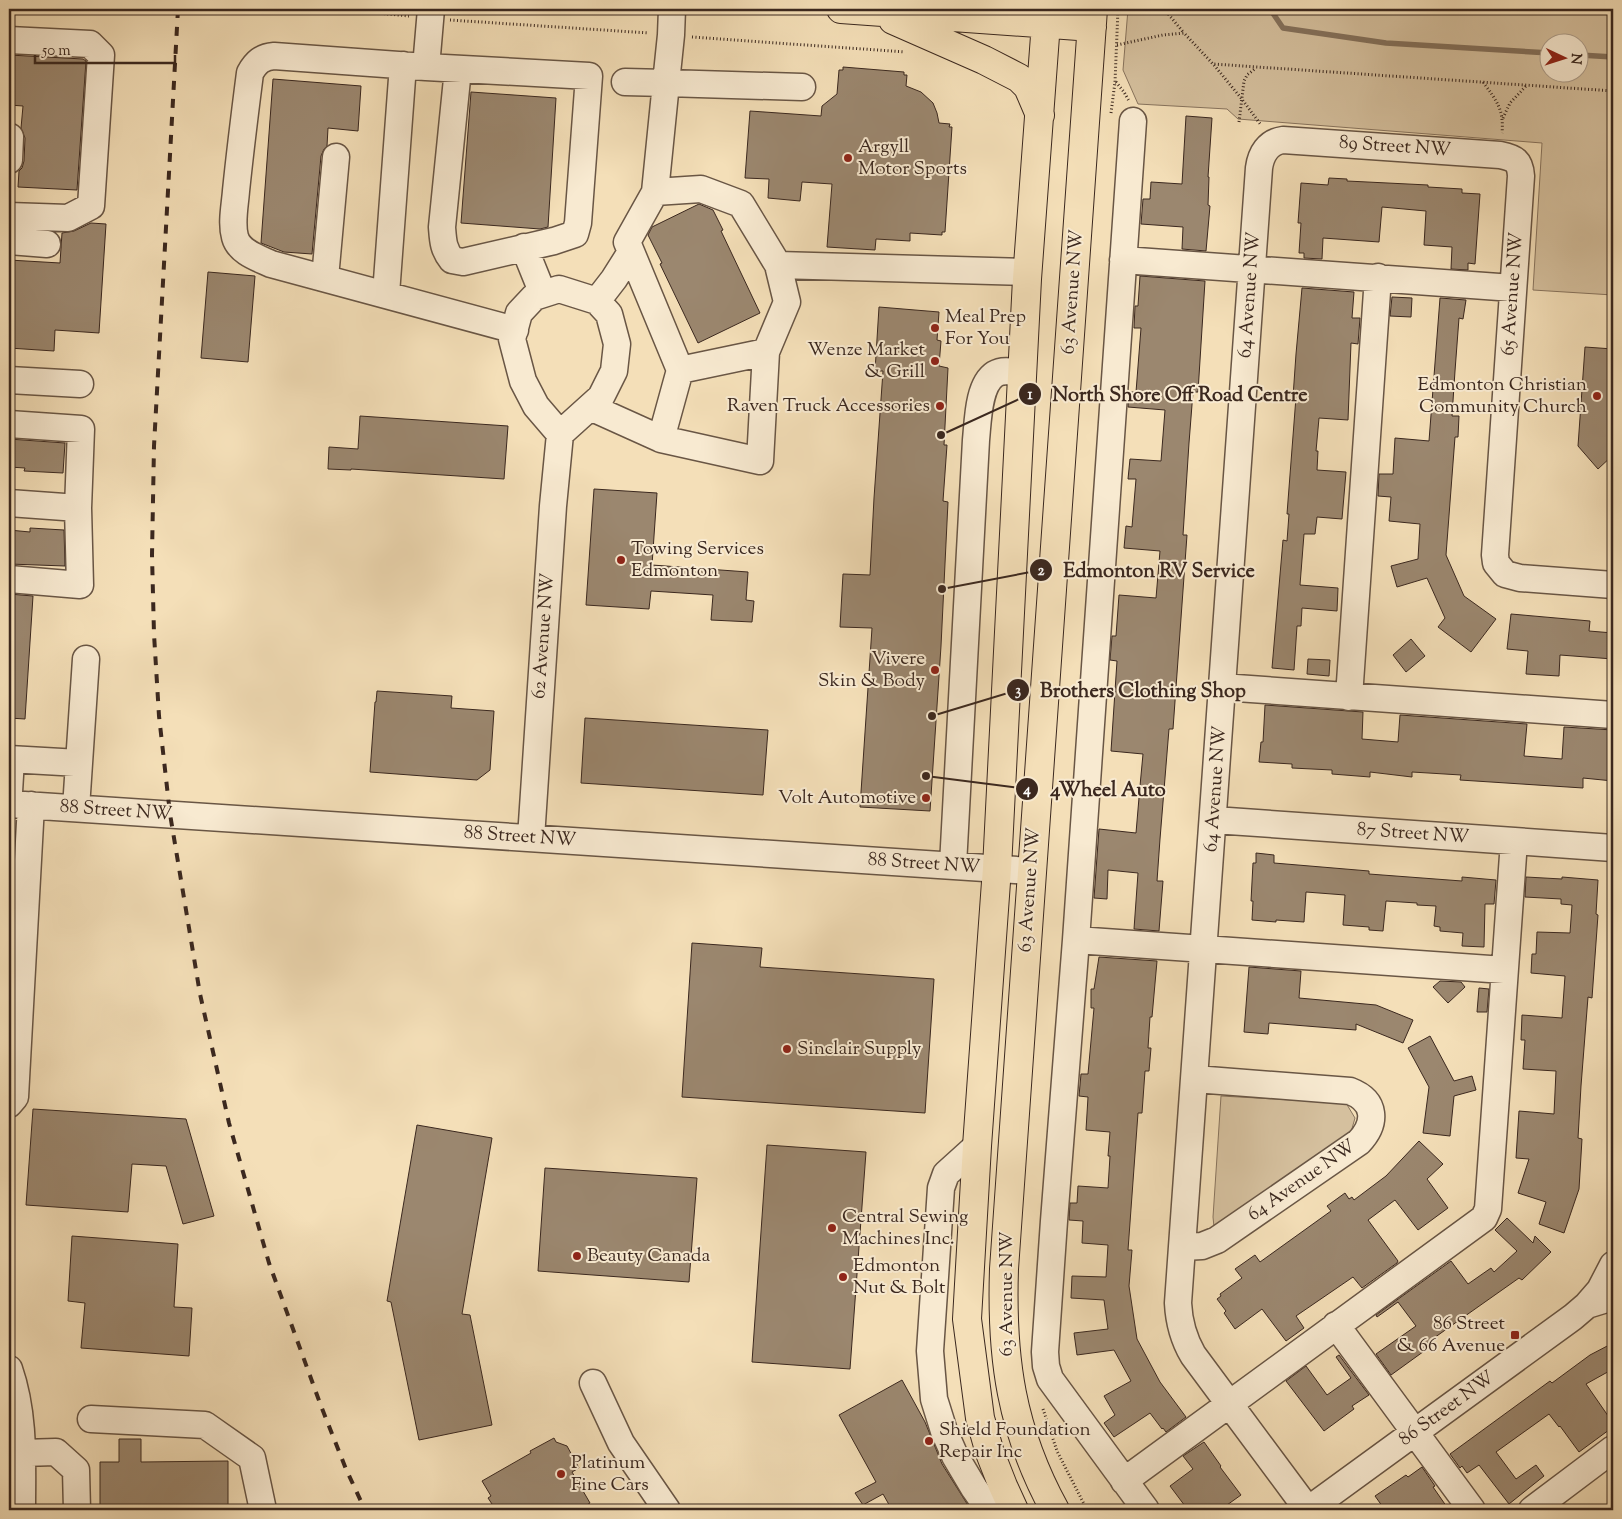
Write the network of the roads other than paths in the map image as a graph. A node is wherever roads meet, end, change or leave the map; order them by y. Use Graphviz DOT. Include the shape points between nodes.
graph roads {
  1 [pos="431,9"];
  2 [pos="672,9"];
  3 [pos="842,9"];
  4 [pos="873,11"];
  5 [pos="1047,16"];
  6 [pos="1093,18"];
  7 [pos="9,40"];
  8 [pos="415,66"];
  9 [pos="458,69"];
  10 [pos="625,82"];
  11 [pos="666,83"];
  12 [pos="802,87"];
  13 [pos="1040,115"];
  14 [pos="1133,121"];
  15 [pos="1266,134"];
  16 [pos="336,157"];
  17 [pos="1517,162"];
  18 [pos="655,192"];
  19 [pos="9,216"];
  20 [pos="9,241"];
  21 [pos="46,244"];
  22 [pos="524,247"];
  23 [pos="631,252"];
  24 [pos="1123,260"];
  25 [pos="778,265"];
  26 [pos="1252,269"];
  27 [pos="1027,272"];
  28 [pos="1378,277"];
  29 [pos="325,278"];
  30 [pos="1513,288"];
  31 [pos="386,294"];
  32 [pos="543,294"];
  33 [pos="597,302"];
  34 [pos="515,330"];
  35 [pos="766,352"];
  36 [pos="680,370"];
  37 [pos="1022,373"];
  38 [pos="9,380"];
  39 [pos="80,384"];
  40 [pos="590,407"];
  41 [pos="9,424"];
  42 [pos="560,434"];
  43 [pos="661,439"];
  44 [pos="9,503"];
  45 [pos="78,508"];
  46 [pos="9,579"];
  47 [pos="1613,585"];
  48 [pos="86,659"];
  49 [pos="1222,687"];
  50 [pos="1349,697"];
  51 [pos="1613,715"];
  52 [pos="10,759"];
  53 [pos="79,763"];
  54 [pos="9,792"];
  55 [pos="20,804"];
  56 [pos="76,808"];
  57 [pos="1214,820"];
  58 [pos="530,838"];
  59 [pos="1514,841"];
  60 [pos="1613,848"];
  61 [pos="953,866"];
  62 [pos="997,868"];
  63 [pos="1031,871"];
  64 [pos="1076,940"];
  65 [pos="1204,950"];
  66 [pos="1504,970"];
  67 [pos="1195,1079"];
  68 [pos="9,1104"];
  69 [pos="977,1146"];
  70 [pos="1183,1246"];
  71 [pos="1613,1265"];
  72 [pos="1613,1297"];
  73 [pos="1587,1304"];
  74 [pos="1336,1325"];
  75 [pos="9,1370"];
  76 [pos="593,1383"];
  77 [pos="1230,1404"];
  78 [pos="91,1419"];
  79 [pos="1415,1432"];
  80 [pos="1613,1449"];
  81 [pos="22,1453"];
  82 [pos="1124,1481"];
  83 [pos="22,1510"];
  84 [pos="77,1510"];
  85 [pos="263,1510"];
  86 [pos="667,1510"];
  87 [pos="992,1510"];
  88 [pos="1014,1510"];
  89 [pos="1054,1510"];
  90 [pos="1146,1510"];
  91 [pos="1308,1510"];
  92 [pos="1472,1510"];
  93 [pos="1532,1510"];
  1 -- 8 [label="street"];
  2 -- 11 [label="street"];
  3 -- 4 [label="main road"];
  4 -- 5 [label="main road"];
  4 -- 13 [label="main road" via="1019,78 1028,87"];
  5 -- 6 [label="main road"];
  5 -- 13 [label="main road, 63 Avenue NW"];
  6 -- 63 [label="main road, 63 Avenue NW"];
  7 -- 19 [label="street" via="90,44 101,55 91,206 68,218"];
  8 -- 9 [label="street"];
  8 -- 29 [label="street" via="274,56 264,57 250,73 234,211 235,238 253,256"];
  8 -- 31 [label="street"];
  9 -- 22 [label="street" via="442,226 445,252 452,260 463,262"];
  9 -- 22 [label="street" via="589,76 575,234 554,242"];
  10 -- 11 [label="street"];
  11 -- 12 [label="street"];
  11 -- 18 [label="street"];
  13 -- 27 [label="main road, 63 Avenue NW"];
  14 -- 24 [label="street"];
  15 -- 17 [label="street, 89 Street NW" via="1283,140 1500,155"];
  15 -- 26 [label="street, 64 Avenue NW" via="1266,148 1260,161"];
  16 -- 29 [label="street"];
  17 -- 30 [label="street, 65 Avenue NW" via="1521,176"];
  18 -- 23 [label="street" via="627,242"];
  18 -- 25 [label="street" via="701,188 741,204"];
  20 -- 21 [label="street"];
  22 -- 32 [label="street"];
  23 -- 33 [label="street"];
  23 -- 36 [label="street"];
  24 -- 26 [label="street"];
  24 -- 64 [label="street"];
  25 -- 27 [label="street"];
  25 -- 35 [label="street" via="787,302"];
  26 -- 28 [label="street"];
  26 -- 49 [label="street, 64 Avenue NW"];
  27 -- 37 [label="main road, 63 Avenue NW"];
  28 -- 30 [label="street"];
  28 -- 50 [label="street"];
  29 -- 31 [label="street"];
  30 -- 47 [label="street, 65 Avenue NW" via="1496,563 1505,574 1528,580"];
  31 -- 34 [label="street"];
  32 -- 33 [label="street" via="559,289"];
  32 -- 34 [label="street" via="534,297 519,313"];
  33 -- 40 [label="street" via="609,314 617,344 614,371 601,397"];
  34 -- 42 [label="street" via="512,339 523,381 536,406"];
  35 -- 36 [label="street"];
  35 -- 43 [label="street" via="760,461"];
  36 -- 43 [label="street"];
  37 -- 61 [label="street" via="1004,371 996,374 986,384 980,404"];
  37 -- 62 [label="main road, 63 Avenue NW"];
  38 -- 39 [label="street"];
  40 -- 42 [label="street"];
  40 -- 43 [label="street"];
  41 -- 45 [label="street" via="81,429"];
  42 -- 58 [label="street, 62 Avenue NW"];
  44 -- 45 [label="street"];
  45 -- 46 [label="street" via="80,585"];
  48 -- 53 [label="street"];
  49 -- 50 [label="street"];
  49 -- 57 [label="street, 64 Avenue NW"];
  50 -- 51 [label="street"];
  52 -- 53 [label="street"];
  52 -- 54 [label="street"];
  53 -- 56 [label="street"];
  55 -- 56 [label="street, 88 Street NW"];
  55 -- 68 [label="street" via="16,1097"];
  56 -- 58 [label="street, 88 Street NW"];
  57 -- 59 [label="street, 87 Street NW"];
  57 -- 65 [label="street, 64 Avenue NW"];
  58 -- 61 [label="street, 88 Street NW"];
  59 -- 60 [label="street, 87 Street NW"];
  59 -- 66 [label="street"];
  61 -- 62 [label="street, 88 Street NW"];
  62 -- 63 [label="street, 88 Street NW"];
  62 -- 69 [label="main road, 63 Avenue NW"];
  63 -- 89 [label="main road, 63 Avenue NW" via="1003,1309 1008,1376 1015,1412 1027,1449"];
  64 -- 65 [label="street"];
  64 -- 82 [label="street" via="1046,1366 1050,1379"];
  65 -- 66 [label="street"];
  65 -- 67 [label="street, 64 Avenue NW"];
  66 -- 74 [label="street" via="1488,1209 1484,1218"];
  67 -- 70 [label="street, 64 Avenue NW"];
  67 -- 70 [label="street, 64 Avenue NW" via="1350,1091 1365,1101 1371,1118 1366,1134 1358,1142 1217,1240 1202,1246"];
  69 -- 87 [label="street" via="946,1174 941,1188 930,1366 934,1399 944,1431 974,1488"];
  69 -- 88 [label="main road, 63 Avenue NW" via="967,1319 980,1418 1002,1486"];
  70 -- 77 [label="street, 64 Avenue NW" via="1178,1303 1184,1338"];
  71 -- 73 [label="street" via="1600,1290"];
  72 -- 73 [label="street, 86 Street NW"];
  73 -- 79 [label="street, 86 Street NW"];
  74 -- 77 [label="street"];
  74 -- 79 [label="street"];
  75 -- 81 [label="street" via="21,1418"];
  76 -- 86 [label="street" via="621,1443"];
  77 -- 82 [label="street"];
  77 -- 91 [label="street, 64 Avenue NW"];
  78 -- 85 [label="street" via="205,1425 252,1458"];
  79 -- 91 [label="street, 86 Street NW"];
  79 -- 92 [label="street"];
  80 -- 93 [label="street"];
  81 -- 83 [label="street"];
  81 -- 84 [label="street" via="56,1452 76,1470"];
  82 -- 90 [label="street"];
}
